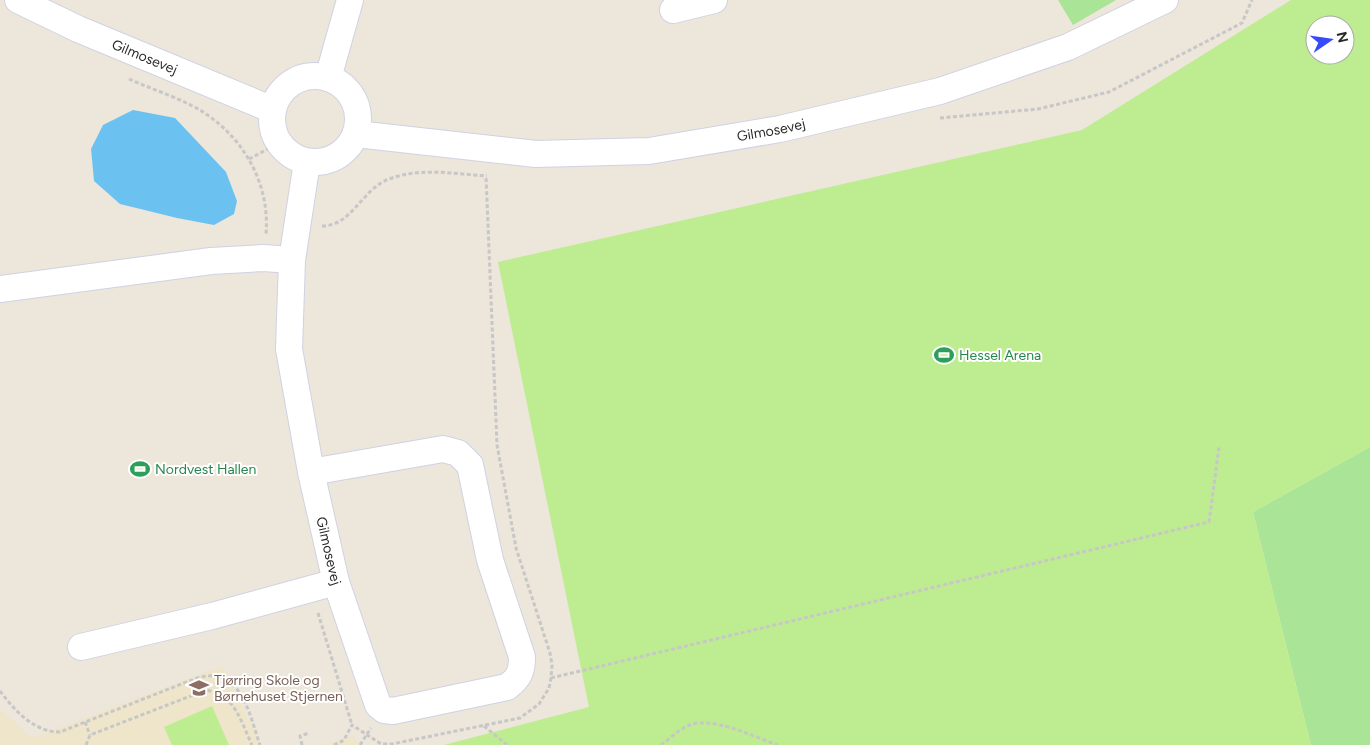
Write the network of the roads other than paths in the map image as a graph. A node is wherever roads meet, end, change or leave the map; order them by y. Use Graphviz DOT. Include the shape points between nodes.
graph roads {
  1 [pos="18,0"];
  2 [pos="350,0"];
  3 [pos="714,0"];
  4 [pos="1165,0"];
  5 [pos="673,10"];
  6 [pos="328,78"];
  7 [pos="273,110"];
  8 [pos="356,134"];
  9 [pos="307,162"];
  10 [pos="292,260"];
  11 [pos="0,289"];
  12 [pos="310,472"];
  13 [pos="336,582"];
  14 [pos="81,647"];
  1 -- 7 [label="street, Gilmosevej" via="78,29"];
  2 -- 6 [label="street"];
  3 -- 5 [label="street"];
  4 -- 8 [label="street, Gilmosevej" via="1068,47 940,91 780,129 658,150 536,154"];
  6 -- 7 [label="street" via="305,77 294,82 281,94"];
  6 -- 8 [label="street" via="350,94 356,107"];
  7 -- 9 [label="street" via="272,122 279,143 296,158"];
  8 -- 9 [label="street" via="341,154 319,162"];
  9 -- 10 [label="street, Gilmosevej"];
  10 -- 11 [label="street" via="211,261"];
  10 -- 12 [label="street, Gilmosevej" via="289,349"];
  12 -- 13 [label="street, Gilmosevej"];
  12 -- 13 [label="street" via="443,449 458,453 470,464 490,560 522,657 522,671 507,687 393,711 384,710 374,697"];
  13 -- 14 [label="street, Gilmosevej"];
}
